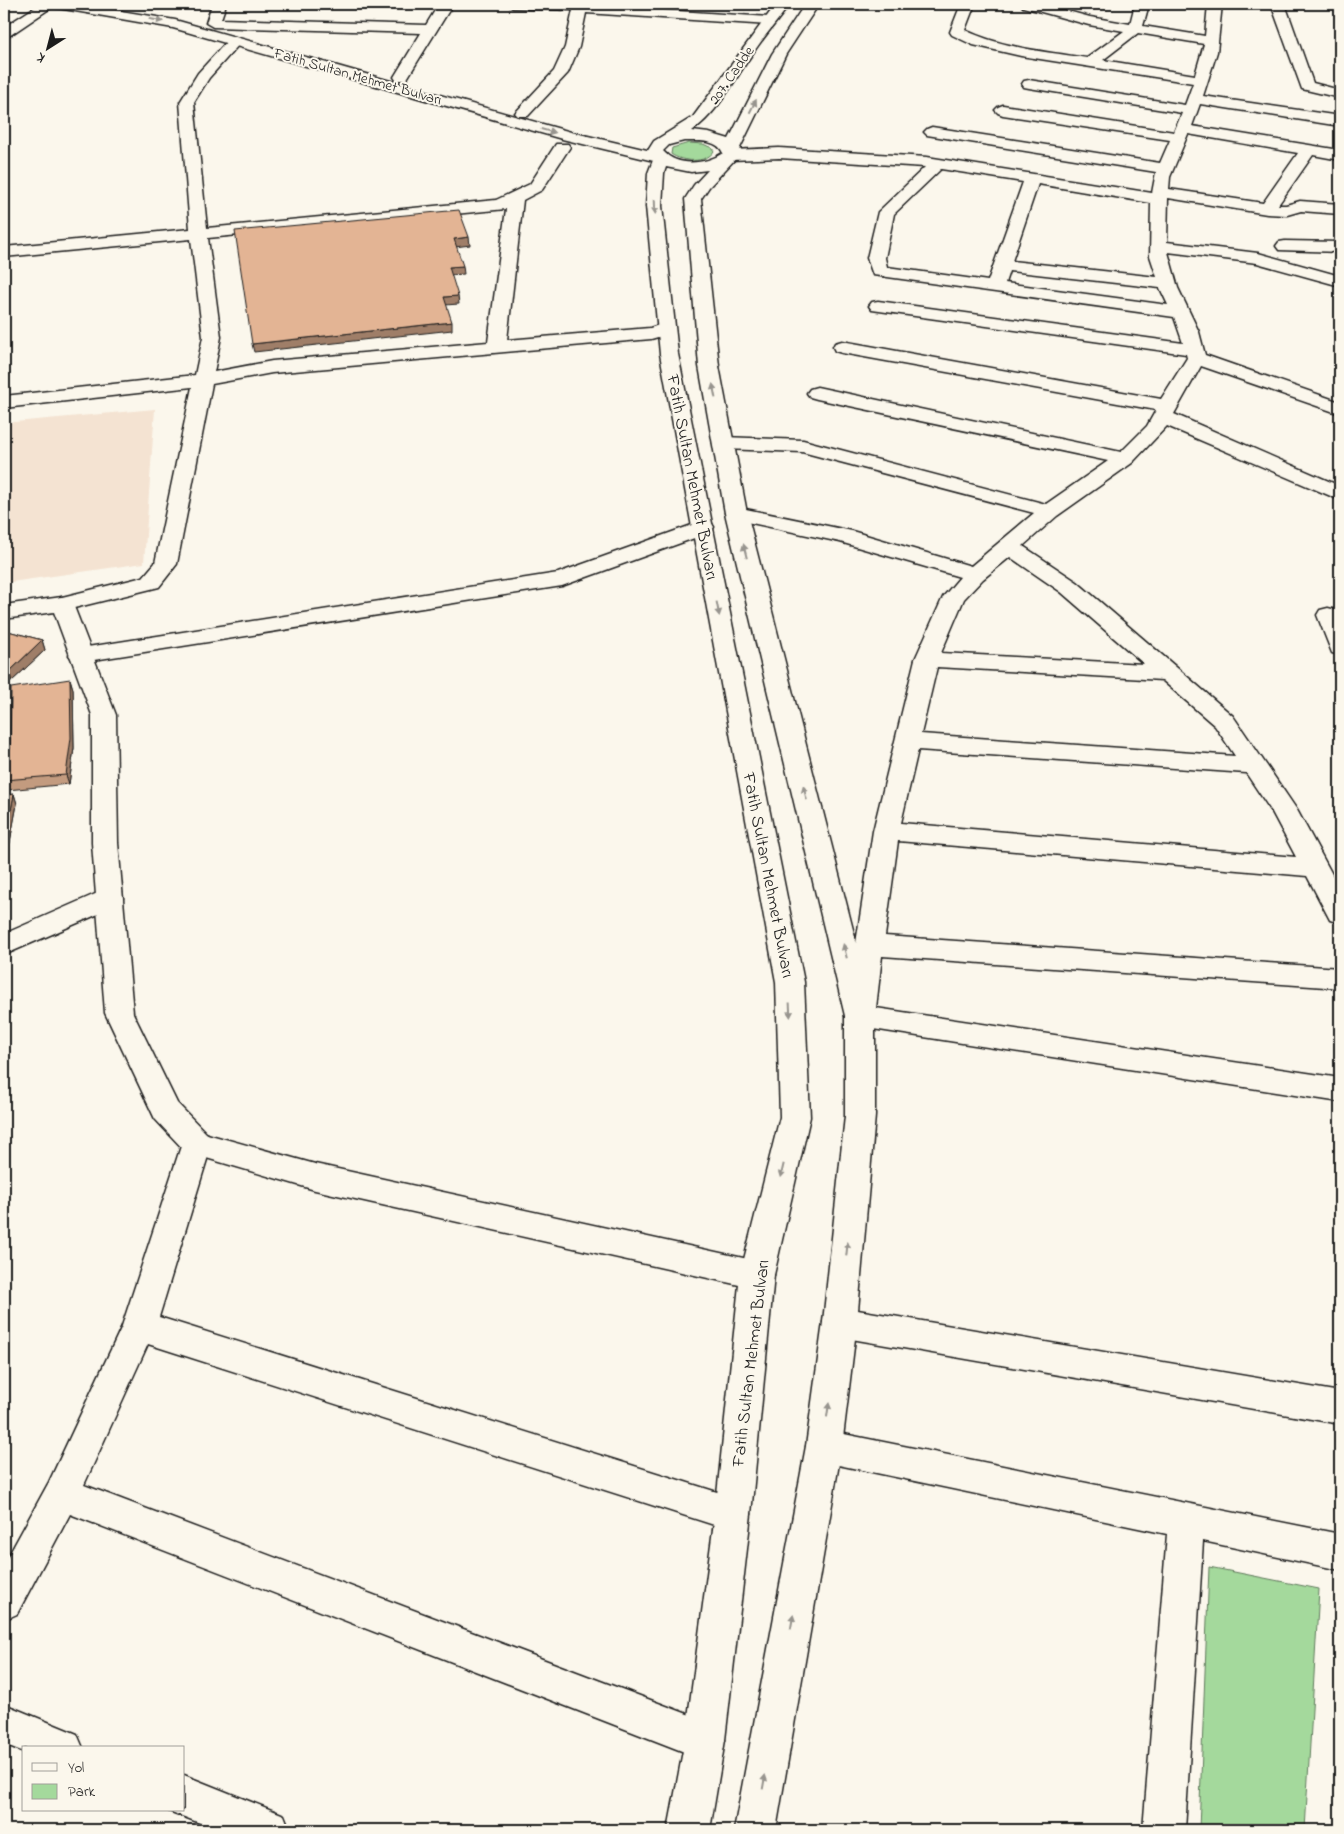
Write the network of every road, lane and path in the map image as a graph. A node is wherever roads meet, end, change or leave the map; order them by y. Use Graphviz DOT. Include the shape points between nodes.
graph roads {
  1 [pos="52,4"];
  2 [pos="144,4"];
  3 [pos="220,4"];
  4 [pos="446,4"];
  5 [pos="512,4"];
  6 [pos="782,4"];
  7 [pos="812,4"];
  8 [pos="968,4"];
  9 [pos="1028,4"];
  10 [pos="1139,4"];
  11 [pos="1215,4"];
  12 [pos="1278,4"];
  13 [pos="581,6"];
  14 [pos="18,8"];
  15 [pos="769,22"];
  16 [pos="213,23"];
  17 [pos="1135,29"];
  18 [pos="431,30"];
  19 [pos="4,32"];
  20 [pos="235,40"];
  21 [pos="1211,41"];
  22 [pos="1090,63"];
  23 [pos="401,77"];
  24 [pos="1029,84"];
  25 [pos="1340,94"];
  26 [pos="1004,110"];
  27 [pos="1190,111"];
  28 [pos="523,113"];
  29 [pos="1340,121"];
  30 [pos="615,132"];
  31 [pos="932,132"];
  32 [pos="562,147"];
  33 [pos="661,147"];
  34 [pos="1309,149"];
  35 [pos="729,155"];
  36 [pos="1340,155"];
  37 [pos="937,164"];
  38 [pos="1165,170"];
  39 [pos="1032,179"];
  40 [pos="1160,196"];
  41 [pos="515,199"];
  42 [pos="1340,209"];
  43 [pos="1268,210"];
  44 [pos="199,233"];
  45 [pos="1159,246"];
  46 [pos="1285,246"];
  47 [pos="1340,247"];
  48 [pos="4,252"];
  49 [pos="1002,265"];
  50 [pos="1340,281"];
  51 [pos="1168,284"];
  52 [pos="996,286"];
  53 [pos="878,306"];
  54 [pos="1180,312"];
  55 [pos="665,329"];
  56 [pos="497,346"];
  57 [pos="842,346"];
  58 [pos="1196,354"];
  59 [pos="203,380"];
  60 [pos="817,394"];
  61 [pos="4,402"];
  62 [pos="1340,408"];
  63 [pos="1165,411"];
  64 [pos="723,443"];
  65 [pos="1126,460"];
  66 [pos="1340,494"];
  67 [pos="1049,511"];
  68 [pos="736,513"];
  69 [pos="702,527"];
  70 [pos="1010,547"];
  71 [pos="975,574"];
  72 [pos="62,604"];
  73 [pos="4,612"];
  74 [pos="1328,615"];
  75 [pos="1340,648"];
  76 [pos="81,655"];
  77 [pos="927,659"];
  78 [pos="1169,673"];
  79 [pos="908,740"];
  80 [pos="1253,765"];
  81 [pos="886,831"];
  82 [pos="1315,868"];
  83 [pos="109,898"];
  84 [pos="1340,913"];
  85 [pos="4,944"];
  86 [pos="870,944"];
  87 [pos="1340,978"];
  88 [pos="860,1016"];
  89 [pos="1340,1090"];
  90 [pos="197,1143"];
  91 [pos="757,1275"];
  92 [pos="840,1322"];
  93 [pos="139,1326"];
  94 [pos="1340,1408"];
  95 [pos="824,1446"];
  96 [pos="62,1494"];
  97 [pos="733,1514"];
  98 [pos="1186,1520"];
  99 [pos="1340,1552"];
  100 [pos="4,1601"];
  101 [pos="4,1724"];
  102 [pos="705,1740"];
  103 [pos="58,1746"];
  104 [pos="185,1796"];
  105 [pos="269,1830"];
  106 [pos="689,1830"];
  107 [pos="755,1830"];
  108 [pos="1164,1830"];
  1 -- 14 [label="street, Fatih Sultan Mehmet Bulvarı"];
  1 -- 19 [label="street"];
  1 -- 20 [label="street, Fatih Sultan Mehmet Bulvarı, one-way" via="175,24"];
  2 -- 16 [label="street, Fatih Sultan Mehmet Bulvarı"];
  3 -- 16 [label="street"];
  4 -- 18 [label="street"];
  5 -- 13 [label="street"];
  6 -- 15 [label="street, 207. Cadde"];
  35 -- 7 [label="street, 207. Cadde, one-way" via="779,54"];
  8 -- 22 [label="street" via="957,32 964,37 1021,52"];
  9 -- 17 [label="street" via="1089,21"];
  10 -- 17 [label="street" via="1141,8"];
  11 -- 21 [label="street"];
  12 -- 25 [label="street" via="1306,86"];
  13 -- 15 [label="street"];
  13 -- 28 [label="street" via="572,47 561,73"];
  15 -- 33 [label="street, 207. Cadde" via="698,120"];
  16 -- 18 [label="street"];
  16 -- 23 [label="street, Fatih Sultan Mehmet Bulvarı"];
  17 -- 21 [label="street"];
  17 -- 22 [label="street"];
  18 -- 23 [label="street"];
  20 -- 33 [label="street, Fatih Sultan Mehmet Bulvarı, one-way" via="567,136"];
  20 -- 44 [label="street" via="203,76 186,102"];
  21 -- 27 [label="street"];
  22 -- 27 [label="street"];
  23 -- 28 [label="street, Fatih Sultan Mehmet Bulvarı"];
  24 -- 27 [label="street"];
  26 -- 27 [label="street"];
  27 -- 29 [label="street"];
  27 -- 34 [label="street"];
  27 -- 38 [label="street"];
  28 -- 30 [label="street, Fatih Sultan Mehmet Bulvarı"];
  31 -- 38 [label="street"];
  32 -- 41 [label="street" via="536,187"];
  33 -- 35 [label="street" via="697,136 709,137 727,144"];
  33 -- 35 [label="street" via="670,163 694,167 717,163"];
  33 -- 55 [label="street, Fatih Sultan Mehmet Bulvarı, one-way" via="654,206"];
  34 -- 36 [label="street"];
  34 -- 43 [label="street"];
  35 -- 37 [label="street" via="779,153"];
  64 -- 35 [label="street, Fatih Sultan Mehmet Bulvarı, one-way" via="709,366 693,199 698,188"];
  37 -- 39 [label="street"];
  37 -- 52 [label="street" via="886,212 876,258 880,271"];
  38 -- 40 [label="street"];
  39 -- 40 [label="street"];
  39 -- 49 [label="street"];
  40 -- 43 [label="street"];
  40 -- 45 [label="street"];
  41 -- 44 [label="street" via="500,205"];
  41 -- 56 [label="street"];
  42 -- 43 [label="street" via="1300,206"];
  44 -- 48 [label="street"];
  44 -- 59 [label="street" via="212,337"];
  45 -- 50 [label="street" via="1258,258"];
  45 -- 51 [label="street"];
  46 -- 47 [label="street"];
  49 -- 51 [label="street"];
  49 -- 52 [label="street"];
  51 -- 54 [label="street"];
  52 -- 54 [label="street"];
  53 -- 58 [label="street"];
  54 -- 58 [label="street"];
  55 -- 56 [label="street"];
  55 -- 69 [label="street, Fatih Sultan Mehmet Bulvarı"];
  56 -- 59 [label="street" via="272,367"];
  57 -- 63 [label="street"];
  58 -- 62 [label="street"];
  58 -- 63 [label="street"];
  59 -- 61 [label="street"];
  59 -- 72 [label="street" via="166,564 151,582"];
  60 -- 65 [label="street"];
  63 -- 65 [label="street" via="1154,430"];
  63 -- 66 [label="street"];
  64 -- 67 [label="street" via="803,446"];
  64 -- 68 [label="street, Fatih Sultan Mehmet Bulvarı"];
  65 -- 67 [label="street"];
  67 -- 70 [label="street"];
  68 -- 71 [label="street" via="844,536"];
  88 -- 68 [label="street, Fatih Sultan Mehmet Bulvarı, one-way"];
  69 -- 76 [label="street" via="562,579"];
  69 -- 91 [label="street, Fatih Sultan Mehmet Bulvarı, one-way" via="790,982 795,1117"];
  70 -- 71 [label="street"];
  70 -- 78 [label="street" via="1069,587"];
  71 -- 77 [label="street" via="954,597"];
  72 -- 73 [label="street"];
  72 -- 76 [label="street"];
  74 -- 75 [label="street"];
  76 -- 83 [label="street" via="104,714 105,843"];
  77 -- 78 [label="street"];
  77 -- 79 [label="street"];
  78 -- 80 [label="street" via="1224,721"];
  79 -- 80 [label="street"];
  79 -- 81 [label="street"];
  80 -- 82 [label="street" via="1284,810"];
  81 -- 82 [label="street"];
  81 -- 86 [label="street"];
  82 -- 84 [label="street"];
  83 -- 85 [label="street"];
  83 -- 90 [label="street" via="119,1013 166,1111"];
  86 -- 87 [label="street"];
  86 -- 88 [label="street"];
  88 -- 89 [label="street"];
  92 -- 88 [label="street, one-way" via="860,1116"];
  90 -- 91 [label="street" via="315,1177"];
  90 -- 93 [label="street"];
  91 -- 97 [label="street, Fatih Sultan Mehmet Bulvarı"];
  92 -- 94 [label="street"];
  95 -- 92 [label="street, one-way"];
  93 -- 96 [label="street"];
  93 -- 97 [label="street"];
  95 -- 98 [label="street"];
  107 -- 95 [label="street, one-way"];
  96 -- 100 [label="street"];
  96 -- 102 [label="street"];
  97 -- 102 [label="street, Fatih Sultan Mehmet Bulvarı"];
  98 -- 99 [label="street"];
  98 -- 108 [label="street"];
  101 -- 103 [label="street"];
  102 -- 106 [label="street, Fatih Sultan Mehmet Bulvarı"];
  104 -- 105 [label="street"];
}
